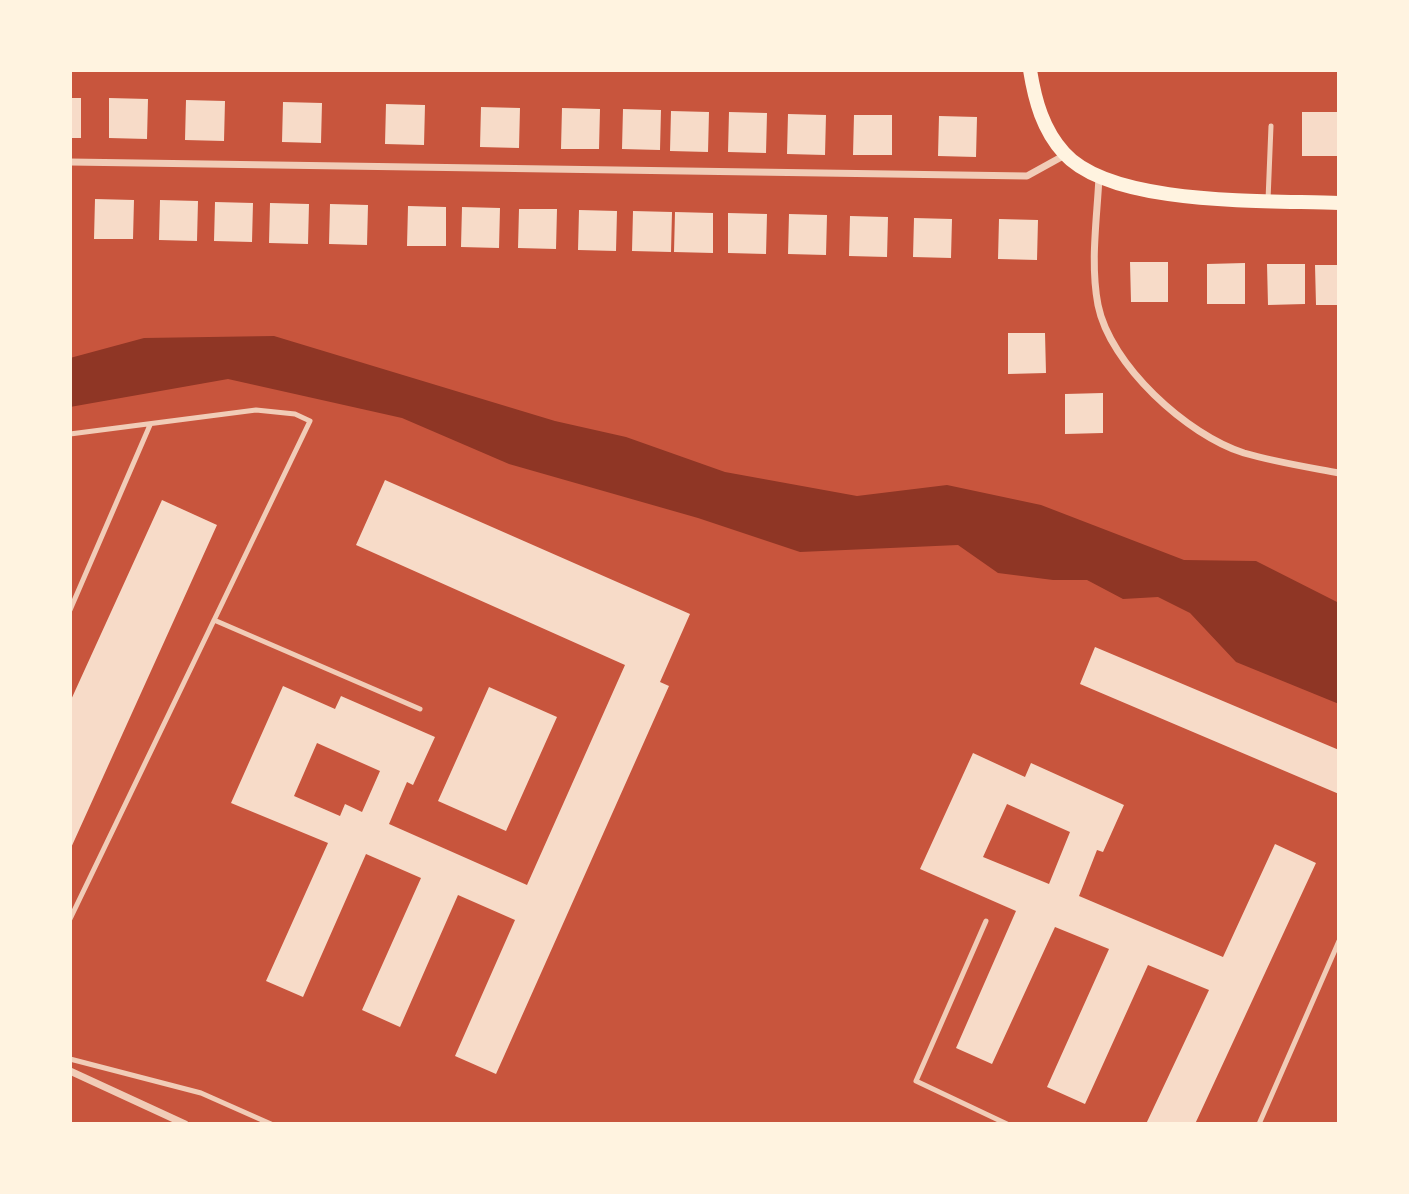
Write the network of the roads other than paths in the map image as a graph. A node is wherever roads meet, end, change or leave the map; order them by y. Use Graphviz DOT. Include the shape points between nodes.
graph roads {
  1 [pos="1030,70"];
  2 [pos="1271,126"];
  3 [pos="1065,155"];
  4 [pos="70,162"];
  5 [pos="1098,177"];
  6 [pos="1268,200"];
  7 [pos="1339,203"];
  8 [pos="150,425"];
  9 [pos="70,434"];
  10 [pos="1339,473"];
  11 [pos="70,610"];
  12 [pos="214,620"];
  13 [pos="420,709"];
  14 [pos="70,919"];
  15 [pos="986,922"];
  16 [pos="1339,941"];
  17 [pos="70,1059"];
  18 [pos="70,1071"];
  19 [pos="184,1124"];
  20 [pos="271,1124"];
  21 [pos="1007,1124"];
  22 [pos="1259,1124"];
  1 -- 3 [label="main road" via="1039,112"];
  2 -- 6 [label="lane"];
  3 -- 4 [label="street" via="1027,176"];
  3 -- 5 [label="main road"];
  5 -- 6 [label="main road" via="1168,194"];
  5 -- 10 [label="street" via="1094,278 1099,308 1108,335 1139,378 1188,422 1242,452"];
  6 -- 7 [label="main road"];
  8 -- 9 [label="lane"];
  8 -- 11 [label="lane"];
  8 -- 12 [label="lane" via="256,410 295,414 310,421"];
  12 -- 13 [label="lane"];
  12 -- 14 [label="lane"];
  15 -- 21 [label="lane" via="916,1080"];
  16 -- 22 [label="lane"];
  17 -- 20 [label="lane" via="201,1093"];
  18 -- 19 [label="street"];
}
